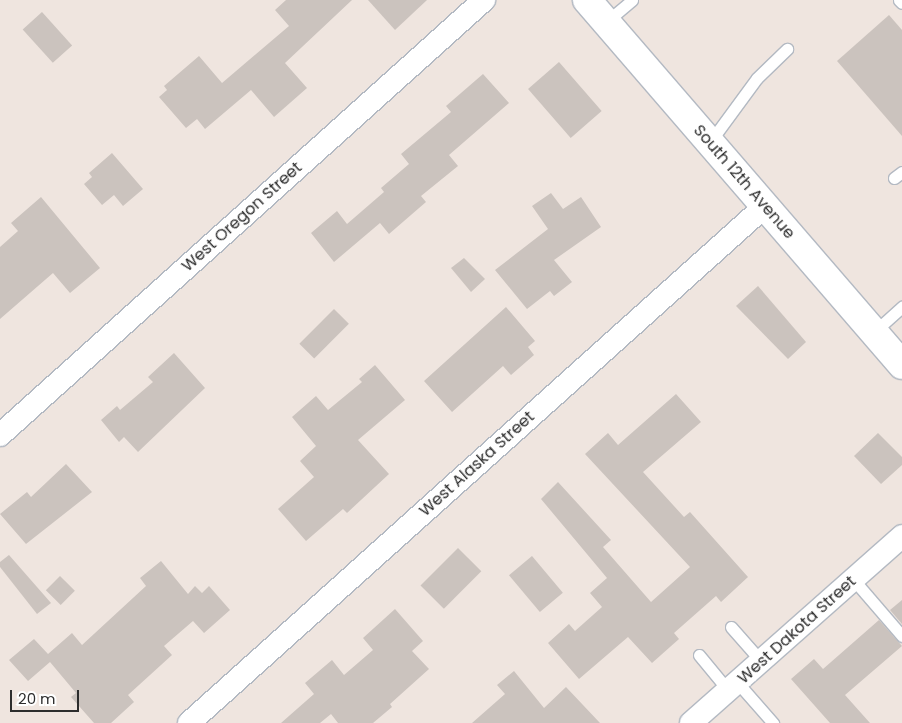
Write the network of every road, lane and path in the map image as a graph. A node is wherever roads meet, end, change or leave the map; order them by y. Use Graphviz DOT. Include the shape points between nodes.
graph roads {
  1 [pos="484,0"];
  2 [pos="587,0"];
  3 [pos="632,0"];
  4 [pos="899,0"];
  5 [pos="902,3"];
  6 [pos="606,22"];
  7 [pos="788,49"];
  8 [pos="710,142"];
  9 [pos="765,206"];
  10 [pos="902,307"];
  11 [pos="874,332"];
  12 [pos="902,365"];
  13 [pos="0,435"];
  14 [pos="902,536"];
  15 [pos="853,580"];
  16 [pos="731,627"];
  17 [pos="902,636"];
  18 [pos="699,655"];
  19 [pos="761,661"];
  20 [pos="733,686"];
  21 [pos="189,723"];
  22 [pos="691,723"];
  23 [pos="773,723"];
  1 -- 13 [label="street, West Oregon Street"];
  2 -- 6 [label="main road, South 12th Avenue"];
  3 -- 6 [label="lane"];
  4 -- 5 [label="lane"];
  6 -- 8 [label="main road, South 12th Avenue"];
  7 -- 8 [label="lane" via="757,78"];
  8 -- 9 [label="main road, South 12th Avenue"];
  9 -- 11 [label="main road, South 12th Avenue"];
  9 -- 21 [label="street, West Alaska Street"];
  10 -- 11 [label="lane"];
  11 -- 12 [label="main road, South 12th Avenue"];
  14 -- 15 [label="street, West Dakota Street"];
  15 -- 17 [label="lane"];
  15 -- 19 [label="street, West Dakota Street"];
  16 -- 19 [label="lane"];
  18 -- 20 [label="lane"];
  19 -- 20 [label="street, West Dakota Street"];
  20 -- 22 [label="street, West Dakota Street"];
  20 -- 23 [label="lane"];
}
